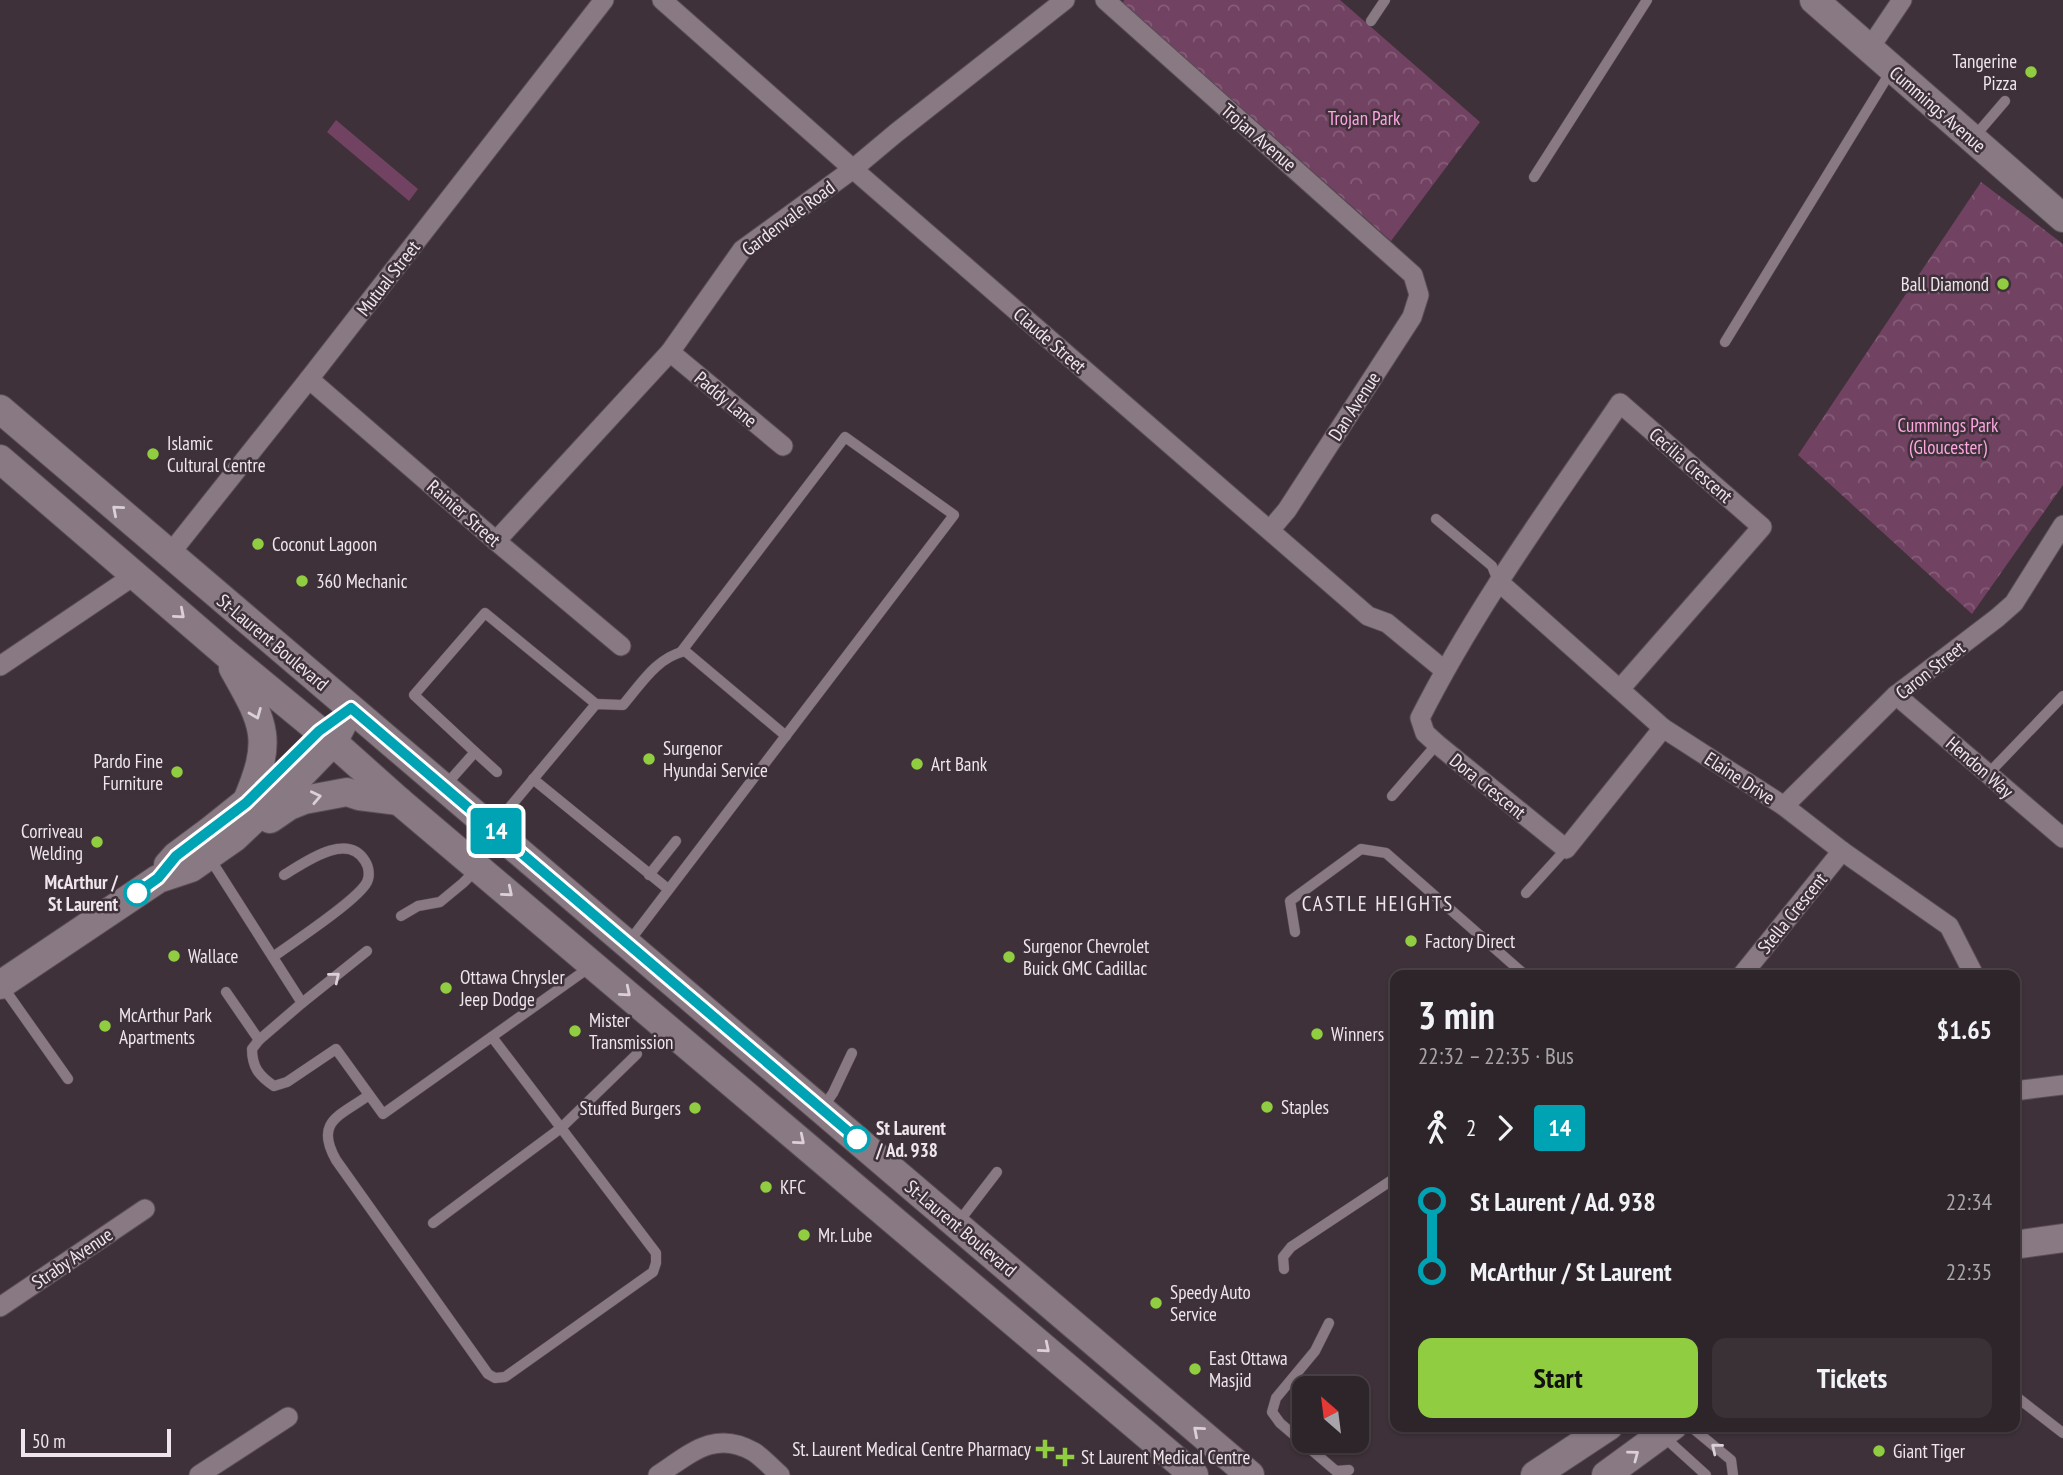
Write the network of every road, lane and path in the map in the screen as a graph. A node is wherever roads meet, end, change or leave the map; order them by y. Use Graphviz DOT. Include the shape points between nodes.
graph roads {
  1 [pos="604,0"];
  2 [pos="662,0"];
  3 [pos="1065,0"];
  4 [pos="1105,0"];
  5 [pos="1385,0"];
  6 [pos="1647,0"];
  7 [pos="1814,0"];
  8 [pos="1902,0"];
  9 [pos="1371,21"];
  10 [pos="1869,48"];
  11 [pos="1892,69"];
  12 [pos="2005,101"];
  13 [pos="1972,139"];
  14 [pos="853,169"];
  15 [pos="1534,177"];
  16 [pos="2063,218"];
  17 [pos="1413,275"];
  18 [pos="1725,342"];
  19 [pos="670,352"];
  20 [pos="309,379"];
  21 [pos="0,409"];
  22 [pos="783,446"];
  23 [pos="0,459"];
  24 [pos="1436,519"];
  25 [pos="2063,525"];
  26 [pos="1270,530"];
  27 [pos="496,541"];
  28 [pos="169,555"];
  29 [pos="135,575"];
  30 [pos="1499,582"];
  31 [pos="621,646"];
  32 [pos="681,652"];
  33 [pos="225,653"];
  34 [pos="0,666"];
  35 [pos="1444,670"];
  36 [pos="1620,689"];
  37 [pos="1896,695"];
  38 [pos="2063,696"];
  39 [pos="596,705"];
  40 [pos="351,708"];
  41 [pos="1663,728"];
  42 [pos="326,736"];
  43 [pos="786,736"];
  44 [pos="1437,744"];
  45 [pos="475,752"];
  46 [pos="497,772"];
  47 [pos="1989,774"];
  48 [pos="533,779"];
  49 [pos="444,787"];
  50 [pos="1392,796"];
  51 [pos="399,801"];
  52 [pos="246,803"];
  53 [pos="1784,806"];
  54 [pos="493,829"];
  55 [pos="234,838"];
  56 [pos="2063,838"];
  57 [pos="676,841"];
  58 [pos="1566,849"];
  59 [pos="1842,851"];
  60 [pos="208,856"];
  61 [pos="479,867"];
  62 [pos="284,875"];
  63 [pos="649,875"];
  64 [pos="158,878"];
  65 [pos="668,889"];
  66 [pos="1526,893"];
  67 [pos="401,916"];
  68 [pos="1296,932"];
  69 [pos="627,943"];
  70 [pos="367,951"];
  71 [pos="273,957"];
  72 [pos="593,964"];
  73 [pos="1519,970"];
  74 [pos="1746,970"];
  75 [pos="1971,970"];
  76 [pos="1,984"];
  77 [pos="226,992"];
  78 [pos="302,1003"];
  79 [pos="492,1037"];
  80 [pos="259,1040"];
  81 [pos="852,1053"];
  82 [pos="638,1054"];
  83 [pos="68,1079"];
  84 [pos="2063,1085"];
  85 [pos="2020,1090"];
  86 [pos="369,1095"];
  87 [pos="822,1109"];
  88 [pos="561,1128"];
  89 [pos="997,1172"];
  90 [pos="1390,1181"];
  91 [pos="145,1209"];
  92 [pos="433,1223"];
  93 [pos="956,1224"];
  94 [pos="2063,1238"];
  95 [pos="2020,1244"];
  96 [pos="1284,1269"];
  97 [pos="0,1307"];
  98 [pos="1329,1324"];
  99 [pos="2020,1400"];
  100 [pos="288,1417"];
  101 [pos="1600,1432"];
  102 [pos="1658,1432"];
  103 [pos="1665,1432"];
  104 [pos="1697,1432"];
  105 [pos="2063,1433"];
  106 [pos="1349,1470"];
  107 [pos="199,1475"];
  108 [pos="658,1475"];
  109 [pos="780,1475"];
  110 [pos="1194,1475"];
  111 [pos="1250,1475"];
  112 [pos="1535,1475"];
  113 [pos="1606,1475"];
  114 [pos="1706,1475"];
  115 [pos="1733,1475"];
  1 -- 20 [label="street, Mutual Street"];
  2 -- 14 [label="street, Claude Street"];
  3 -- 14 [label="street, Gardenvale Road"];
  4 -- 17 [label="street, Trojan Avenue"];
  5 -- 9 [label="lane"];
  6 -- 15 [label="lane"];
  7 -- 10 [label="main road, Cummings Avenue"];
  8 -- 10 [label="street"];
  10 -- 11 [label="main road, Cummings Avenue"];
  11 -- 13 [label="main road, Cummings Avenue"];
  11 -- 18 [label="lane"];
  12 -- 13 [label="lane"];
  13 -- 16 [label="main road, Cummings Avenue"];
  14 -- 19 [label="street, Gardenvale Road" via="742,250"];
  14 -- 26 [label="street, Claude Street"];
  17 -- 26 [label="street, Dan Avenue" via="1419,295 1412,317"];
  19 -- 22 [label="street, Paddy Lane"];
  19 -- 27 [label="street, Gardenvale Road"];
  20 -- 27 [label="street, Rainier Street"];
  20 -- 28 [label="street, Mutual Street"];
  28 -- 21 [label="main road, St-Laurent Boulevard, one-way"];
  23 -- 29 [label="main road, St-Laurent Boulevard"];
  24 -- 30 [label="lane" via="1492,566"];
  25 -- 37 [label="street, Caron Street" via="2014,603"];
  26 -- 35 [label="street, Claude Street" via="1368,616 1387,623"];
  27 -- 31 [label="street, Rainier Street"];
  28 -- 40 [label="main road, St-Laurent Boulevard"];
  29 -- 33 [label="main road, St-Laurent Boulevard, one-way"];
  29 -- 34 [label="street"];
  30 -- 35 [label="street, Dora Crescent"];
  30 -- 36 [label="street, Elaine Drive"];
  30 -- 36 [label="street, Cecilia Crescent" via="1620,403 1762,527"];
  32 -- 39 [label="lane" via="661,660 623,705"];
  32 -- 43 [label="lane"];
  32 -- 43 [label="lane" via="845,437 954,515"];
  33 -- 42 [label="main road, St-Laurent Boulevard"];
  33 -- 52 [label="main road, one-way" via="249,697 264,739 261,764"];
  35 -- 44 [label="street, Dora Crescent" via="1420,718"];
  36 -- 41 [label="street, Elaine Drive"];
  37 -- 47 [label="street, Hendon Way"];
  37 -- 53 [label="street, Caron Street"];
  38 -- 47 [label="lane"];
  39 -- 45 [label="lane" via="485,612 414,695"];
  39 -- 48 [label="lane"];
  40 -- 42 [label="main road"];
  40 -- 49 [label="main road, St-Laurent Boulevard"];
  41 -- 53 [label="street, Elaine Drive"];
  41 -- 58 [label="street"];
  42 -- 51 [label="main road, St-Laurent Boulevard"];
  42 -- 52 [label="main road"];
  42 -- 55 [label="main road" via="285,791"];
  43 -- 65 [label="lane"];
  44 -- 50 [label="lane"];
  44 -- 58 [label="street, Dora Crescent"];
  45 -- 46 [label="lane"];
  45 -- 49 [label="lane"];
  47 -- 56 [label="street, Hendon Way"];
  48 -- 54 [label="lane"];
  48 -- 63 [label="lane"];
  49 -- 54 [label="main road, St-Laurent Boulevard"];
  55 -- 51 [label="main road, one-way" via="304,800 347,792"];
  51 -- 61 [label="main road, St-Laurent Boulevard"];
  52 -- 64 [label="main road" via="176,856"];
  53 -- 59 [label="street, Elaine Drive"];
  54 -- 69 [label="main road, St-Laurent Boulevard"];
  55 -- 60 [label="main road"];
  57 -- 63 [label="lane"];
  58 -- 66 [label="lane"];
  59 -- 74 [label="street, Stella Crescent"];
  59 -- 75 [label="street, Elaine Drive" via="1949,926"];
  60 -- 64 [label="main road" via="191,868"];
  60 -- 71 [label="lane"];
  61 -- 67 [label="lane" via="440,902 418,906"];
  61 -- 72 [label="main road, St-Laurent Boulevard, one-way"];
  62 -- 71 [label="lane" via="319,854 340,848 354,850 369,870 353,898"];
  63 -- 65 [label="lane"];
  64 -- 76 [label="main road"];
  65 -- 69 [label="lane"];
  68 -- 73 [label="lane" via="1290,901 1361,849 1386,853"];
  69 -- 87 [label="main road, St-Laurent Boulevard"];
  78 -- 70 [label="lane, one-way"];
  71 -- 78 [label="lane"];
  72 -- 79 [label="lane"];
  72 -- 110 [label="main road, St-Laurent Boulevard, one-way"];
  76 -- 83 [label="lane"];
  77 -- 80 [label="lane"];
  78 -- 80 [label="lane"];
  79 -- 86 [label="lane" via="383,1114"];
  79 -- 88 [label="lane"];
  80 -- 86 [label="lane" via="252,1049 252,1061 262,1078 274,1086 335,1049"];
  81 -- 87 [label="lane"];
  82 -- 88 [label="lane"];
  84 -- 85 [label="street"];
  86 -- 88 [label="lane" via="331,1122 328,1146 495,1378 519,1368 653,1272 656,1263 656,1253"];
  87 -- 93 [label="main road, St-Laurent Boulevard"];
  88 -- 92 [label="lane"];
  89 -- 93 [label="lane"];
  90 -- 96 [label="lane" via="1292,1247 1283,1258"];
  91 -- 97 [label="street, Straby Avenue"];
  111 -- 93 [label="main road, St-Laurent Boulevard, one-way"];
  94 -- 95 [label="main road"];
  98 -- 106 [label="lane" via="1315,1351 1276,1398 1272,1412 1336,1471"];
  99 -- 105 [label="lane"];
  100 -- 107 [label="street"];
  101 -- 112 [label="main road"];
  113 -- 102 [label="main road, one-way"];
  103 -- 114 [label="lane"];
  115 -- 104 [label="lane, one-way" via="1731,1460"];
  108 -- 109 [label="street" via="700,1447 725,1441 755,1452"];
}
